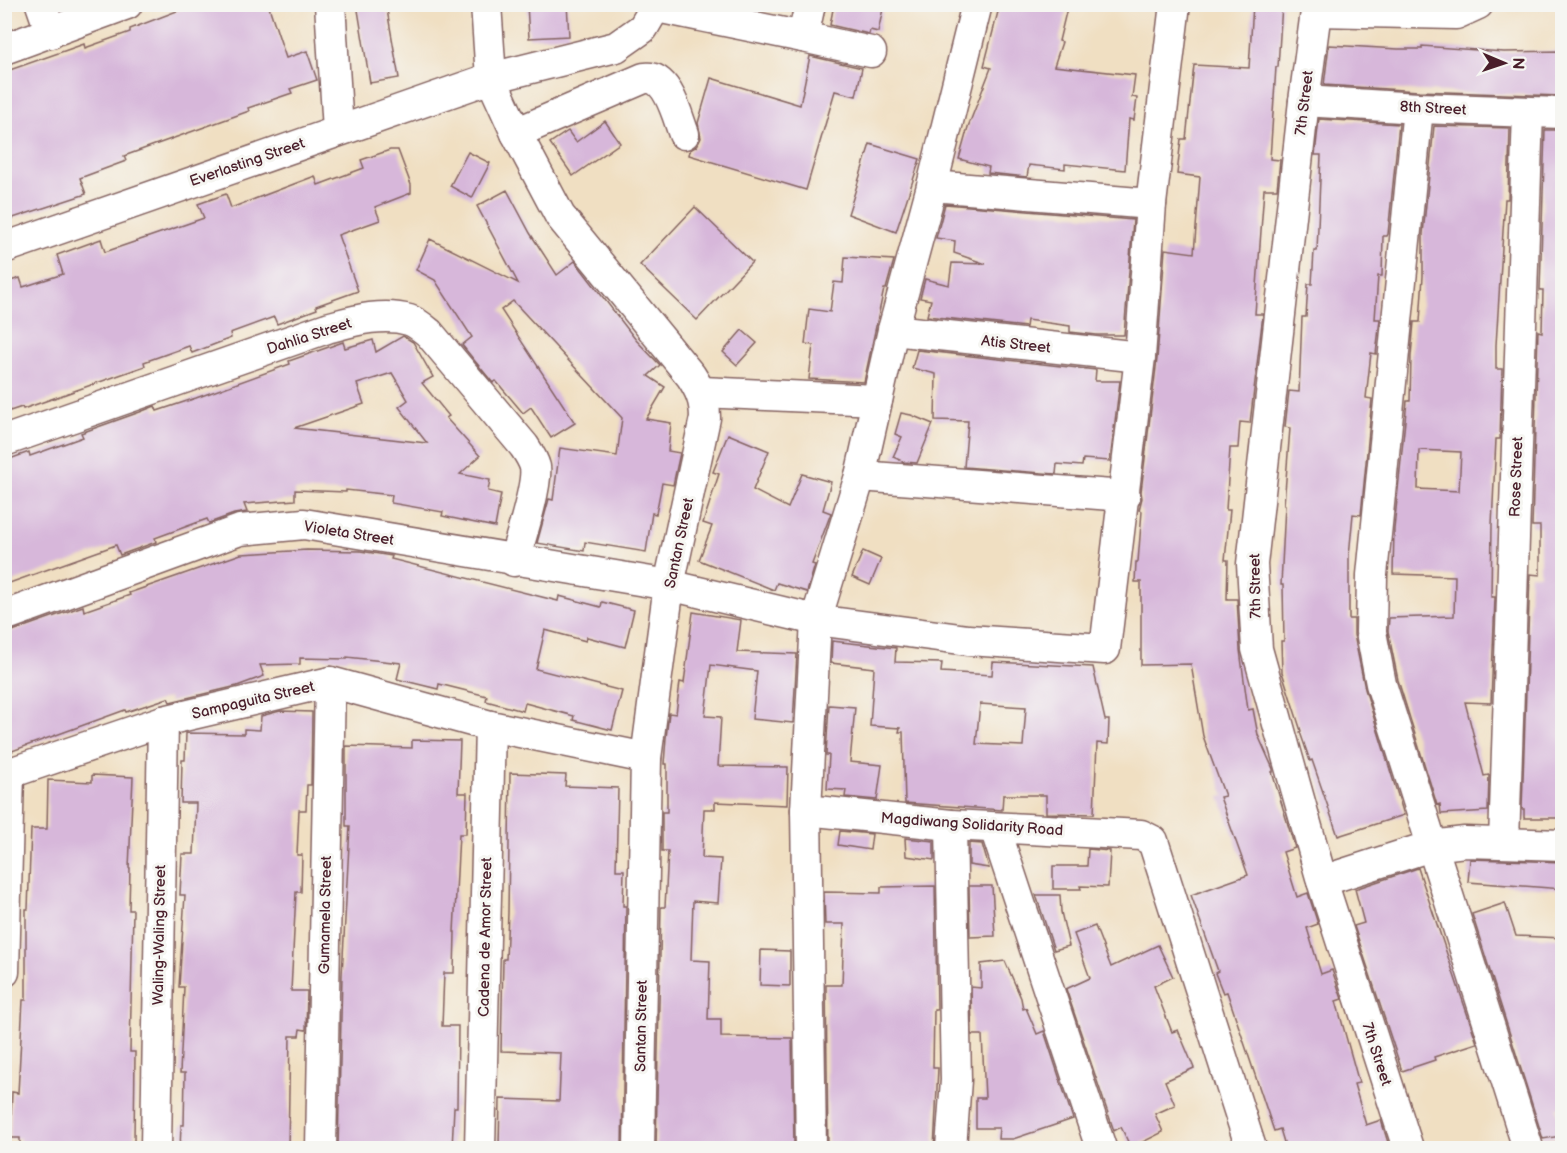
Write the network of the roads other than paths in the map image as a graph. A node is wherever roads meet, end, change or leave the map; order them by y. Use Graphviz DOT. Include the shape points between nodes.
graph roads {
  1 [pos="41,4"];
  2 [pos="127,4"];
  3 [pos="330,4"];
  4 [pos="486,4"];
  5 [pos="810,4"];
  6 [pos="976,4"];
  7 [pos="1175,4"];
  8 [pos="1478,4"];
  9 [pos="657,6"];
  10 [pos="1316,8"];
  11 [pos="51,33"];
  12 [pos="803,37"];
  13 [pos="4,50"];
  14 [pos="872,52"];
  15 [pos="491,78"];
  16 [pos="1304,101"];
  17 [pos="1418,108"];
  18 [pos="1528,112"];
  19 [pos="1563,113"];
  20 [pos="339,130"];
  21 [pos="516,133"];
  22 [pos="684,134"];
  23 [pos="932,186"];
  24 [pos="1151,204"];
  25 [pos="4,248"];
  26 [pos="893,330"];
  27 [pos="1140,357"];
  28 [pos="702,392"];
  29 [pos="877,400"];
  30 [pos="4,441"];
  31 [pos="860,476"];
  32 [pos="1125,496"];
  33 [pos="514,561"];
  34 [pos="669,585"];
  35 [pos="4,616"];
  36 [pos="816,620"];
  37 [pos="330,682"];
  38 [pos="162,721"];
  39 [pos="490,726"];
  40 [pos="646,758"];
  41 [pos="7,774"];
  42 [pos="806,810"];
  43 [pos="951,825"];
  44 [pos="995,828"];
  45 [pos="1504,842"];
  46 [pos="1563,844"];
  47 [pos="1431,846"];
  48 [pos="1322,881"];
  49 [pos="4,972"];
  50 [pos="156,1149"];
  51 [pos="321,1149"];
  52 [pos="480,1149"];
  53 [pos="639,1149"];
  54 [pos="811,1149"];
  55 [pos="951,1149"];
  56 [pos="1101,1149"];
  57 [pos="1251,1149"];
  58 [pos="1408,1149"];
  59 [pos="1528,1149"];
  1 -- 11 [label="street"];
  2 -- 11 [label="street"];
  3 -- 20 [label="street"];
  4 -- 15 [label="street"];
  5 -- 12 [label="street"];
  6 -- 23 [label="street"];
  7 -- 24 [label="street"];
  8 -- 10 [label="street" via="1456,14"];
  9 -- 12 [label="street"];
  9 -- 15 [label="street, Everlasting Street" via="643,27 616,47"];
  10 -- 16 [label="street, 7th Street"];
  11 -- 13 [label="street"];
  12 -- 14 [label="street"];
  15 -- 20 [label="street, Everlasting Street"];
  15 -- 21 [label="street"];
  16 -- 17 [label="street, 8th Street"];
  16 -- 48 [label="street, 7th Street" via="1252,564 1257,649"];
  17 -- 18 [label="street, 8th Street"];
  17 -- 47 [label="street" via="1372,575 1371,632 1381,684"];
  18 -- 19 [label="street, 8th Street"];
  18 -- 45 [label="street, Rose Street"];
  20 -- 25 [label="street, Everlasting Street"];
  21 -- 22 [label="street" via="651,77 663,84"];
  21 -- 28 [label="street" via="560,216"];
  23 -- 24 [label="street"];
  23 -- 26 [label="street"];
  24 -- 27 [label="street"];
  26 -- 27 [label="street, Atis Street"];
  26 -- 29 [label="street"];
  27 -- 32 [label="street"];
  28 -- 29 [label="street"];
  28 -- 34 [label="street, Santan Street" via="705,418"];
  29 -- 31 [label="street"];
  30 -- 33 [label="street, Dahlia Street" via="327,328 364,319 411,320 429,333 532,459 535,483"];
  31 -- 32 [label="street"];
  31 -- 36 [label="street"];
  32 -- 36 [label="street, Violeta Street" via="1105,649 968,640"];
  33 -- 34 [label="street, Violeta Street"];
  33 -- 35 [label="street, Violeta Street" via="304,524 240,530"];
  34 -- 36 [label="street, Violeta Street"];
  34 -- 40 [label="street, Santan Street"];
  36 -- 42 [label="street"];
  37 -- 38 [label="street, Sampaguita Street"];
  37 -- 39 [label="street, Sampaguita Street"];
  37 -- 51 [label="street, Gumamela Street"];
  38 -- 41 [label="street, Sampaguita Street"];
  38 -- 50 [label="street, Waling-Waling Street"];
  39 -- 40 [label="street, Sampaguita Street"];
  39 -- 52 [label="street, Cadena de Amor Street"];
  40 -- 53 [label="street, Santan Street"];
  41 -- 49 [label="street"];
  42 -- 43 [label="street, Magdiwang Solidarity Road"];
  42 -- 54 [label="street"];
  43 -- 44 [label="street, Magdiwang Solidarity Road"];
  43 -- 55 [label="street" via="956,1080"];
  44 -- 56 [label="street"];
  44 -- 57 [label="street, Magdiwang Solidarity Road" via="1141,835 1153,841"];
  45 -- 46 [label="street"];
  45 -- 47 [label="street"];
  47 -- 48 [label="street"];
  47 -- 59 [label="street"];
  48 -- 58 [label="street, 7th Street"];
}
